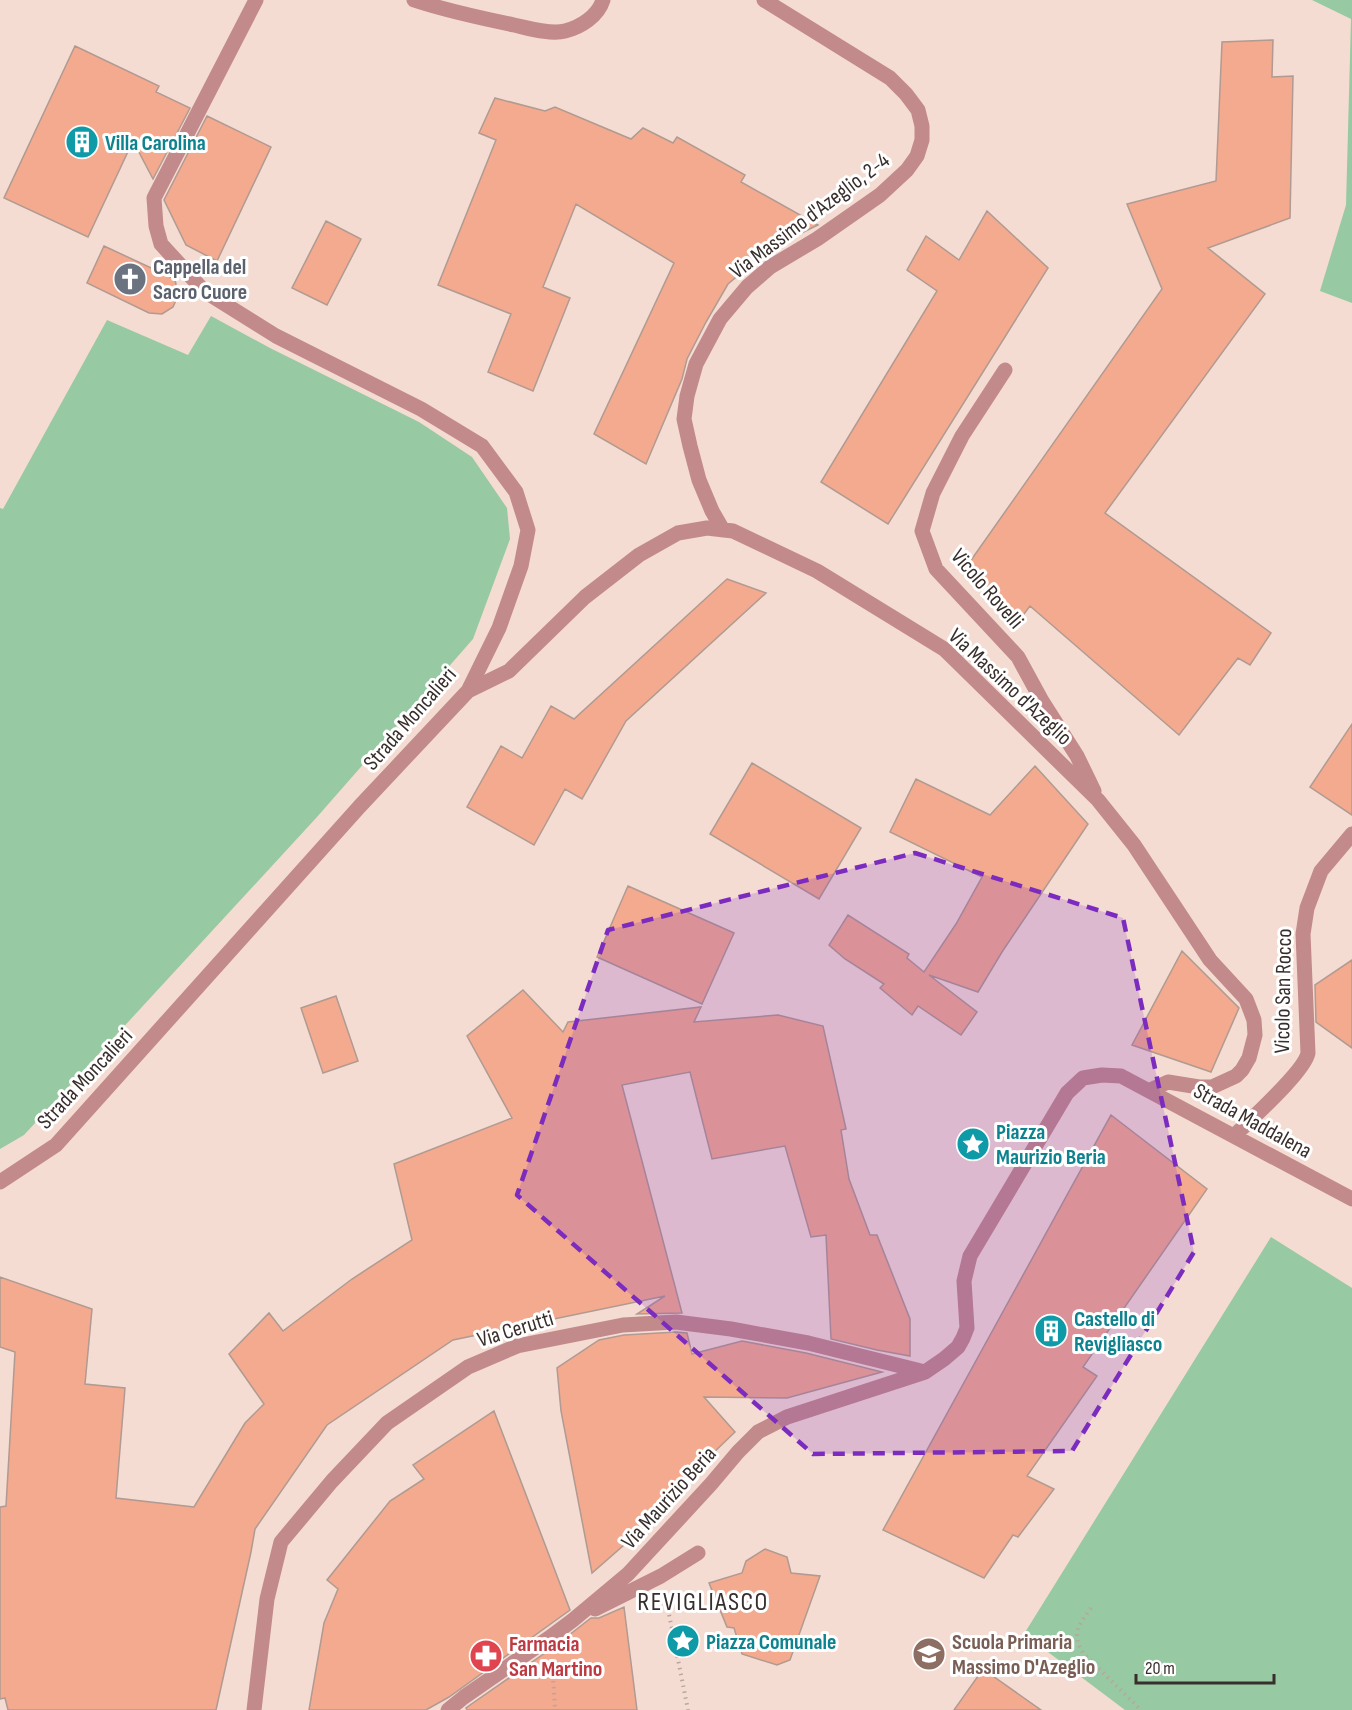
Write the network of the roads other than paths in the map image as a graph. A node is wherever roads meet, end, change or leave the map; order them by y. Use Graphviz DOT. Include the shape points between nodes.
graph roads {
  1 [pos="256,0"];
  2 [pos="414,0"];
  3 [pos="603,0"];
  4 [pos="765,0"];
  5 [pos="1005,370"];
  6 [pos="723,530"];
  7 [pos="468,691"];
  8 [pos="1098,800"];
  9 [pos="1352,834"];
  10 [pos="1150,1090"];
  11 [pos="1235,1135"];
  12 [pos="0,1182"];
  13 [pos="1352,1198"];
  14 [pos="944,1359"];
  15 [pos="925,1372"];
  16 [pos="698,1553"];
  17 [pos="573,1620"];
  18 [pos="254,1710"];
  19 [pos="448,1710"];
  1 -- 7 [label="street, Strada Moncalieri" via="154,198 161,244 204,291 276,336 421,409 482,446 516,492 528,530 520,567 499,628"];
  2 -- 3 [label="street" via="489,20 563,32 586,22"];
  4 -- 6 [label="street, Via Massimo d'Azeglio, 2-4" via="890,78 918,110 922,140 912,163 880,195 770,267 747,287 706,343 696,364 684,419 699,480"];
  5 -- 8 [label="street, Vicolo Rovelli" via="952,455 933,493 922,531 936,569 1018,657 1077,756"];
  6 -- 7 [label="street, Via Massimo d'Azeglio" via="707,528 678,533 639,555 585,597 509,671"];
  6 -- 8 [label="street, Via Massimo d'Azeglio" via="733,531 817,571 944,649"];
  7 -- 12 [label="street, Strada Moncalieri" via="56,1145"];
  8 -- 10 [label="street, Via Massimo d'Azeglio" via="1134,845 1210,960 1246,999 1254,1020 1249,1058 1236,1077 1212,1087 1168,1082"];
  9 -- 11 [label="street, Vicolo San Rocco" via="1321,871 1307,908 1303,934 1307,1059"];
  10 -- 11 [label="street, Strada Maddalena"];
  10 -- 14 [label="street, Strada Maddalena" via="1121,1076 1102,1075 1083,1078 1067,1093 970,1256 964,1281 967,1328 958,1347"];
  11 -- 13 [label="street, Strada Maddalena"];
  14 -- 15 [label="street, Via Maurizio Beria"];
  15 -- 17 [label="street, Via Maurizio Beria" via="787,1417 758,1432 628,1574"];
  15 -- 18 [label="street, Via Cerutti" via="808,1343 676,1322 623,1325 517,1347 468,1366 387,1423 281,1542 267,1599"];
  16 -- 17 [label="street"];
  17 -- 19 [label="street, Via Maurizio Beria"];
}
